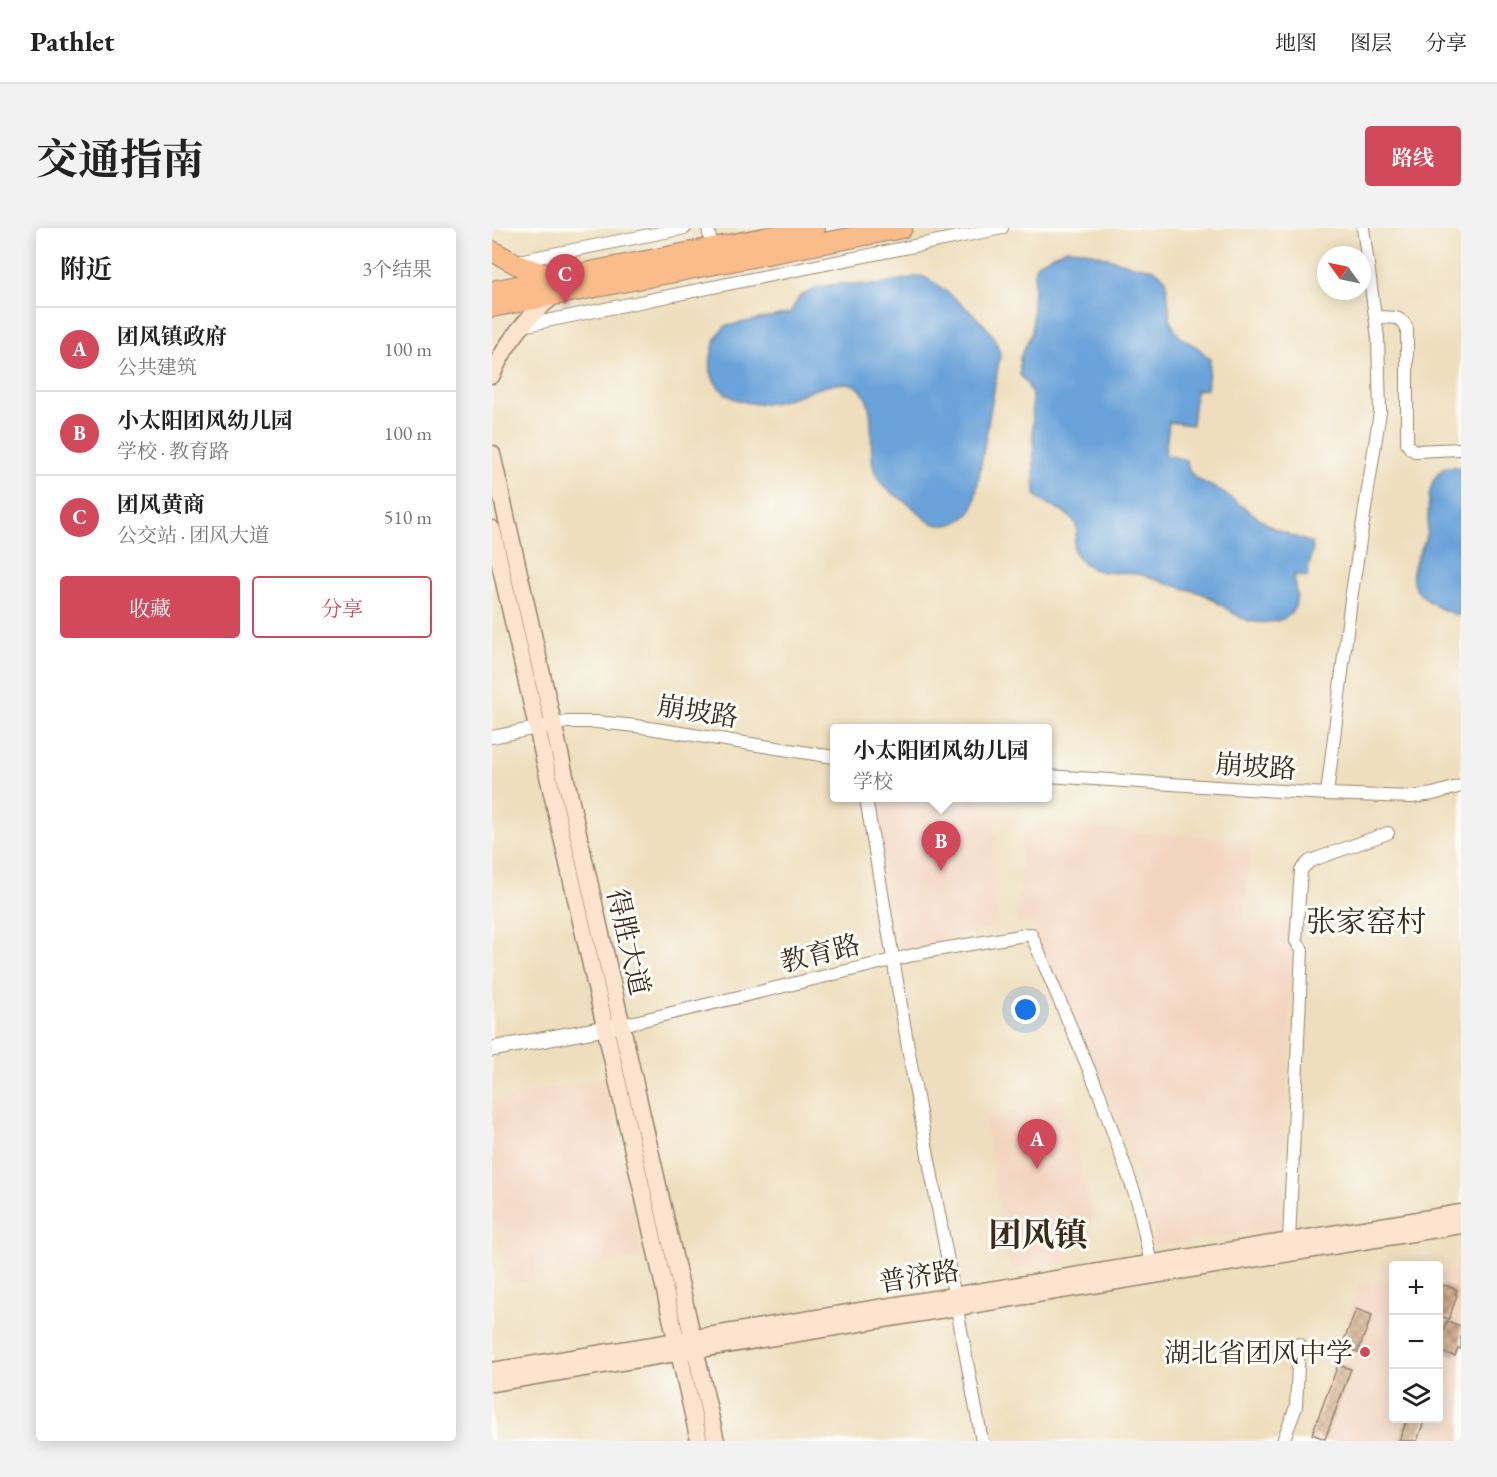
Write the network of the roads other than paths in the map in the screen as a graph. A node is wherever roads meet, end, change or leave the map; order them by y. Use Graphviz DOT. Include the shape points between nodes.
graph roads {
  1 [pos="685,228"];
  2 [pos="708,228"];
  3 [pos="815,228"];
  4 [pos="902,228"];
  5 [pos="1002,228"];
  6 [pos="1363,228"];
  7 [pos="712,248"];
  8 [pos="492,251"];
  9 [pos="513,262"];
  10 [pos="556,286"];
  11 [pos="492,291"];
  12 [pos="492,307"];
  13 [pos="1375,317"];
  14 [pos="520,326"];
  15 [pos="492,375"];
  16 [pos="1461,449"];
  17 [pos="492,454"];
  18 [pos="492,529"];
  19 [pos="545,726"];
  20 [pos="492,737"];
  21 [pos="830,757"];
  22 [pos="1052,776"];
  23 [pos="1461,786"];
  24 [pos="1327,794"];
  25 [pos="867,802"];
  26 [pos="1388,832"];
  27 [pos="893,960"];
  28 [pos="614,1027"];
  29 [pos="492,1049"];
  30 [pos="1461,1213"];
  31 [pos="1461,1226"];
  32 [pos="1288,1241"];
  33 [pos="1151,1263"];
  34 [pos="955,1302"];
  35 [pos="1299,1344"];
  36 [pos="686,1346"];
  37 [pos="492,1371"];
  38 [pos="492,1383"];
  39 [pos="699,1441"];
  40 [pos="716,1441"];
  41 [pos="982,1441"];
  42 [pos="1283,1441"];
  1 -- 9 [label="street"];
  2 -- 7 [label="street"];
  3 -- 7 [label="main road"];
  4 -- 10 [label="main road"];
  5 -- 14 [label="street"];
  6 -- 13 [label="street"];
  7 -- 10 [label="main road"];
  8 -- 9 [label="main road"];
  9 -- 10 [label="main road"];
  10 -- 11 [label="main road"];
  10 -- 12 [label="main road"];
  10 -- 14 [label="main road"];
  13 -- 16 [label="street" via="1399,318 1407,329 1410,448"];
  13 -- 24 [label="street" via="1380,412 1351,599"];
  14 -- 15 [label="main road"];
  17 -- 19 [label="main road, 得胜大道"];
  18 -- 19 [label="main road, 得胜大道"];
  19 -- 20 [label="street, 崩坡路"];
  19 -- 21 [label="street, 崩坡路" via="567,722 636,726"];
  19 -- 28 [label="main road, 得胜大道"];
  22 -- 24 [label="street, 崩坡路"];
  23 -- 24 [label="street, 崩坡路" via="1412,797"];
  25 -- 27 [label="street"];
  26 -- 32 [label="street" via="1310,861 1301,870 1296,941 1302,950"];
  27 -- 28 [label="street, 教育路"];
  27 -- 33 [label="street, 教育路" via="1031,934 1103,1104 1138,1203"];
  27 -- 34 [label="street"];
  28 -- 29 [label="street"];
  28 -- 36 [label="main road, 得胜大道"];
  30 -- 32 [label="main road, 普济路"];
  31 -- 34 [label="main road, 普济路"];
  32 -- 33 [label="main road, 普济路"];
  33 -- 34 [label="main road, 普济路"];
  34 -- 36 [label="main road, 普济路"];
  34 -- 41 [label="street"];
  35 -- 42 [label="street" via="1296,1407"];
  36 -- 37 [label="main road, 普济路"];
  36 -- 38 [label="main road, 普济路"];
  36 -- 39 [label="main road, 得胜大道"];
  36 -- 40 [label="main road, 得胜大道"];
}
